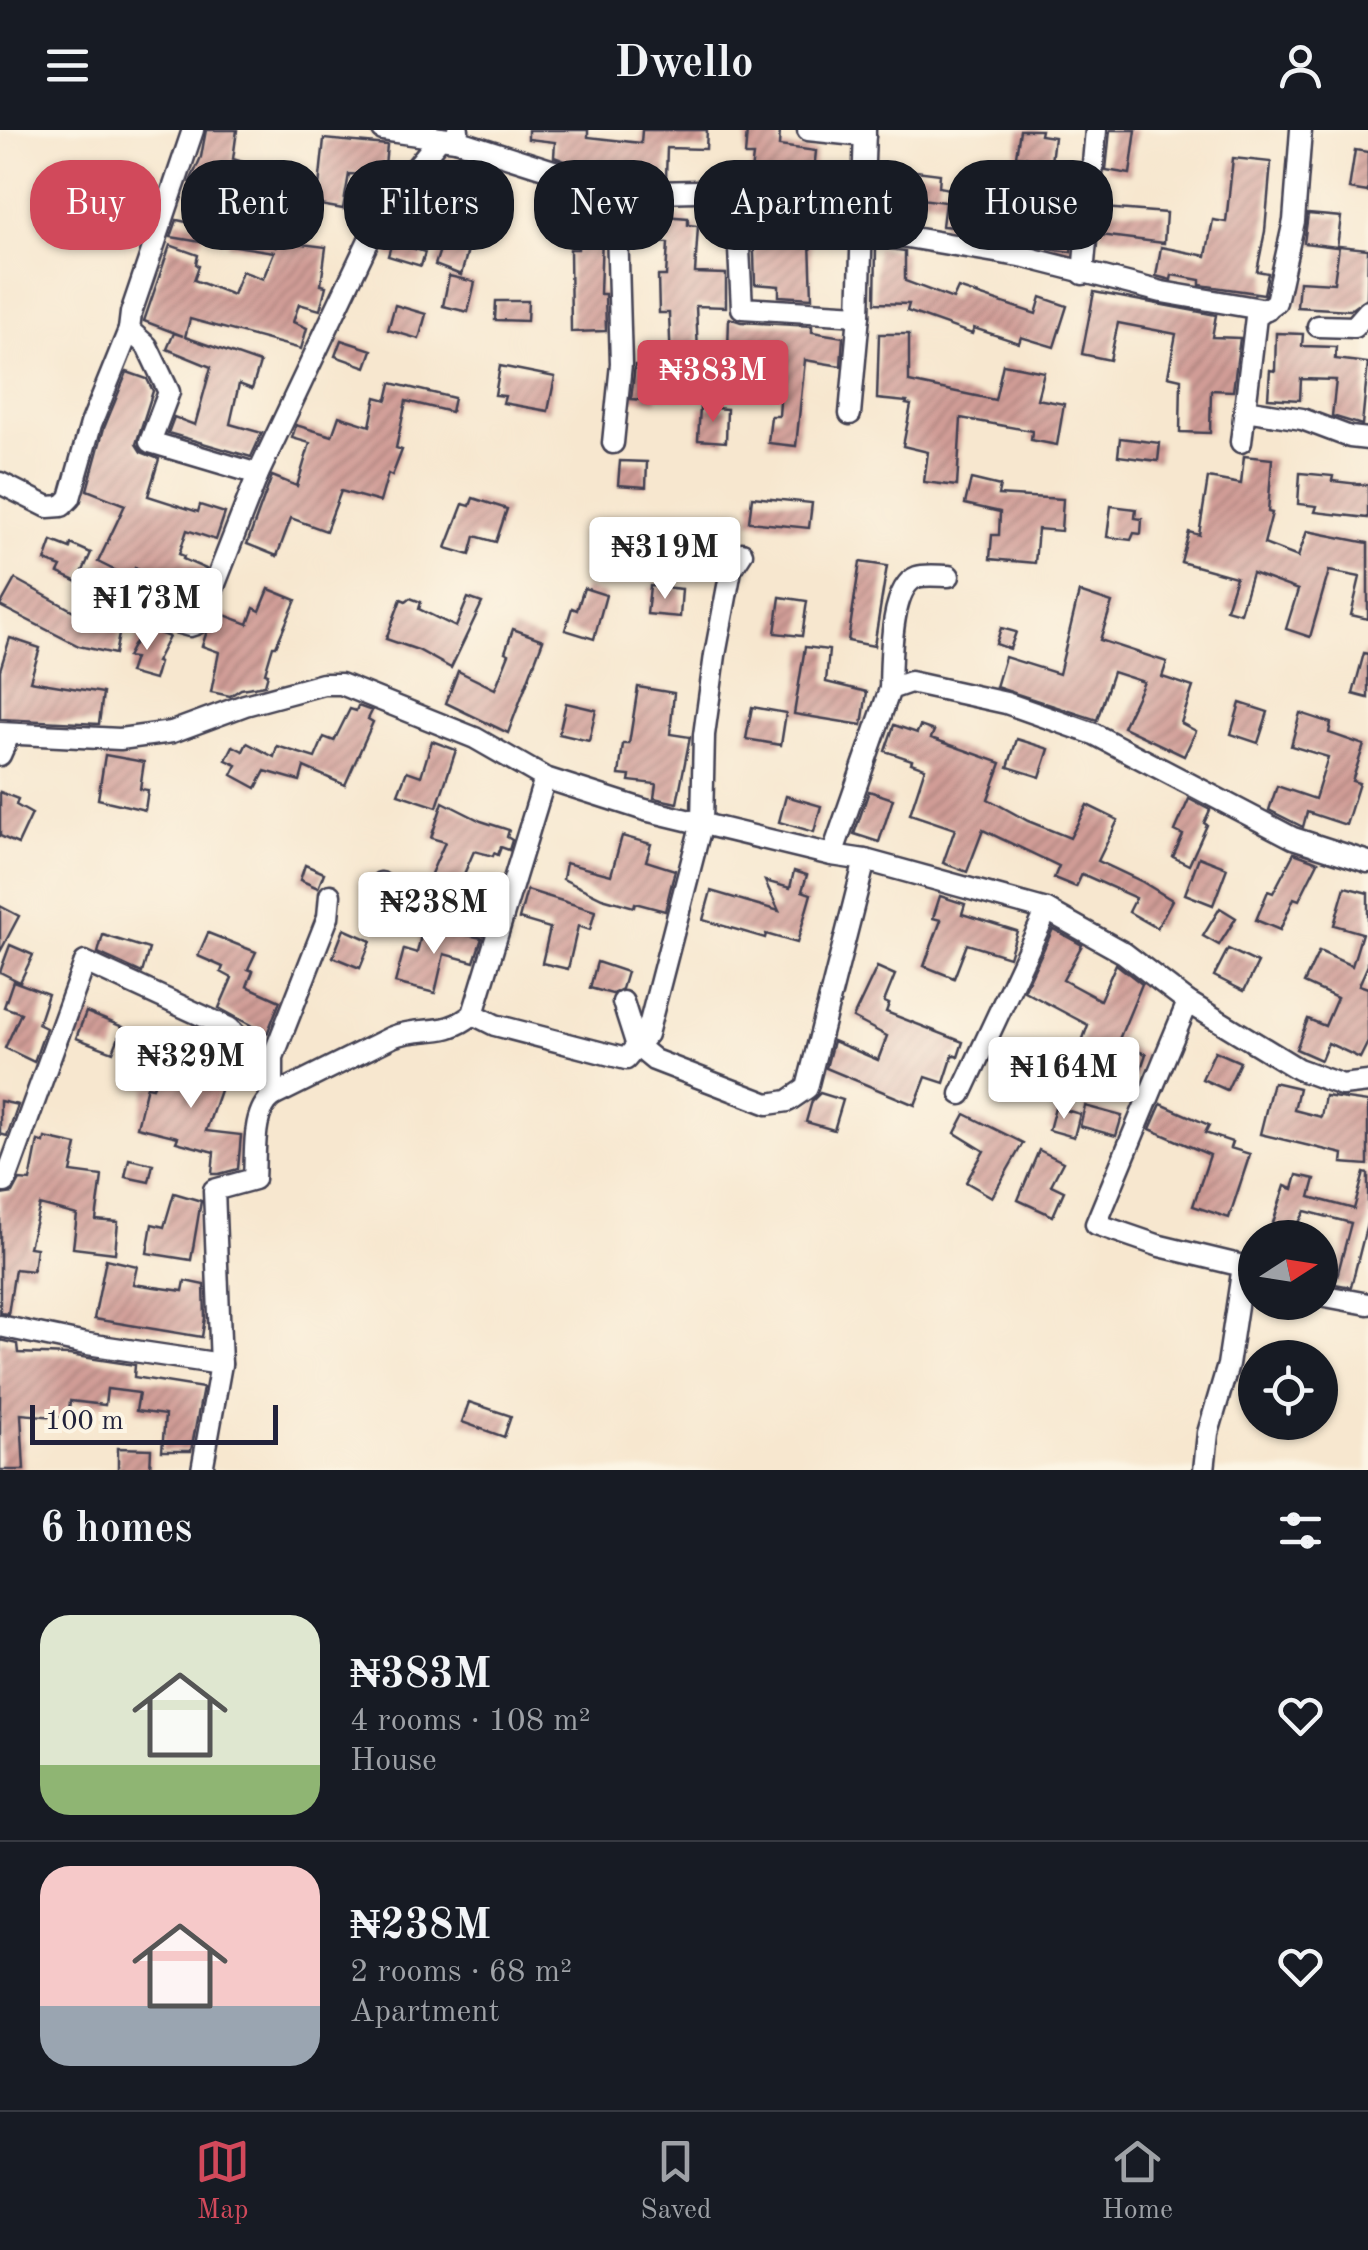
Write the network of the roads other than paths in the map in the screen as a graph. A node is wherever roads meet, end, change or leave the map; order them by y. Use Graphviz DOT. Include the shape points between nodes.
graph roads {
  1 [pos="193,130"];
  2 [pos="383,130"];
  3 [pos="808,130"];
  4 [pos="1096,130"];
  5 [pos="1302,130"];
  6 [pos="864,133"];
  7 [pos="451,136"];
  8 [pos="863,160"];
  9 [pos="534,164"];
  10 [pos="674,192"];
  11 [pos="928,241"];
  12 [pos="618,250"];
  13 [pos="860,250"];
  14 [pos="1083,274"];
  15 [pos="1268,310"];
  16 [pos="1368,311"];
  17 [pos="859,316"];
  18 [pos="1318,326"];
  19 [pos="129,330"];
  20 [pos="1245,410"];
  21 [pos="850,414"];
  22 [pos="1368,439"];
  23 [pos="613,442"];
  24 [pos="1241,442"];
  25 [pos="258,474"];
  26 [pos="0,484"];
  27 [pos="742,553"];
  28 [pos="949,576"];
  29 [pos="140,612"];
  30 [pos="890,689"];
  31 [pos="3,741"];
  32 [pos="545,778"];
  33 [pos="702,822"];
  34 [pos="832,855"];
  35 [pos="866,860"];
  36 [pos="1368,862"];
  37 [pos="381,883"];
  38 [pos="330,894"];
  39 [pos="1047,910"];
  40 [pos="499,927"];
  41 [pos="622,1002"];
  42 [pos="1188,1002"];
  43 [pos="473,1014"];
  44 [pos="637,1046"];
  45 [pos="1368,1082"];
  46 [pos="961,1094"];
  47 [pos="274,1096"];
  48 [pos="6,1182"];
  49 [pos="1238,1265"];
  50 [pos="1338,1298"];
  51 [pos="1368,1304"];
  52 [pos="1238,1319"];
  53 [pos="0,1326"];
  54 [pos="221,1364"];
  55 [pos="202,1470"];
  56 [pos="1204,1470"];
  1 -- 19 [label="street"];
  2 -- 7 [label="street"];
  3 -- 6 [label="street"];
  4 -- 14 [label="street"];
  5 -- 15 [label="street" via="1294,221 1276,302"];
  6 -- 8 [label="street"];
  7 -- 9 [label="street"];
  7 -- 25 [label="street" via="392,198 376,226"];
  10 -- 17 [label="street" via="736,190 742,308"];
  11 -- 14 [label="street" via="1025,256"];
  12 -- 23 [label="street" via="621,364"];
  13 -- 17 [label="street"];
  14 -- 15 [label="street"];
  15 -- 20 [label="street" via="1256,317"];
  16 -- 18 [label="street" via="1354,327"];
  17 -- 21 [label="street"];
  19 -- 25 [label="street" via="147,346 169,392 150,442"];
  19 -- 26 [label="street" via="70,498 48,507"];
  20 -- 22 [label="street"];
  20 -- 24 [label="street"];
  25 -- 29 [label="street" via="196,624"];
  27 -- 33 [label="street" via="732,570 715,654"];
  28 -- 30 [label="street" via="916,577 902,590"];
  30 -- 34 [label="street"];
  30 -- 36 [label="street" via="910,682 1006,702 1094,734 1293,838"];
  31 -- 32 [label="street" via="120,740 342,684 476,738"];
  32 -- 33 [label="street"];
  32 -- 40 [label="street"];
  33 -- 34 [label="street"];
  33 -- 44 [label="street" via="648,1034"];
  34 -- 35 [label="street"];
  35 -- 39 [label="street"];
  35 -- 44 [label="street" via="807,1088 768,1104 654,1060"];
  37 -- 40 [label="street" via="412,910"];
  38 -- 47 [label="street" via="328,917 274,1057"];
  39 -- 42 [label="street" via="1124,953"];
  39 -- 46 [label="street"];
  40 -- 43 [label="street"];
  41 -- 44 [label="street"];
  42 -- 45 [label="street" via="1298,1069 1342,1085"];
  42 -- 49 [label="street" via="1096,1224"];
  43 -- 44 [label="street" via="626,1059"];
  43 -- 47 [label="street" via="458,1027 392,1037"];
  47 -- 48 [label="street" via="229,1028 85,962"];
  47 -- 54 [label="street" via="260,1116 254,1179 214,1190"];
  50 -- 51 [label="street"];
  52 -- 56 [label="street"];
  53 -- 54 [label="street"];
  54 -- 55 [label="street"];
}
